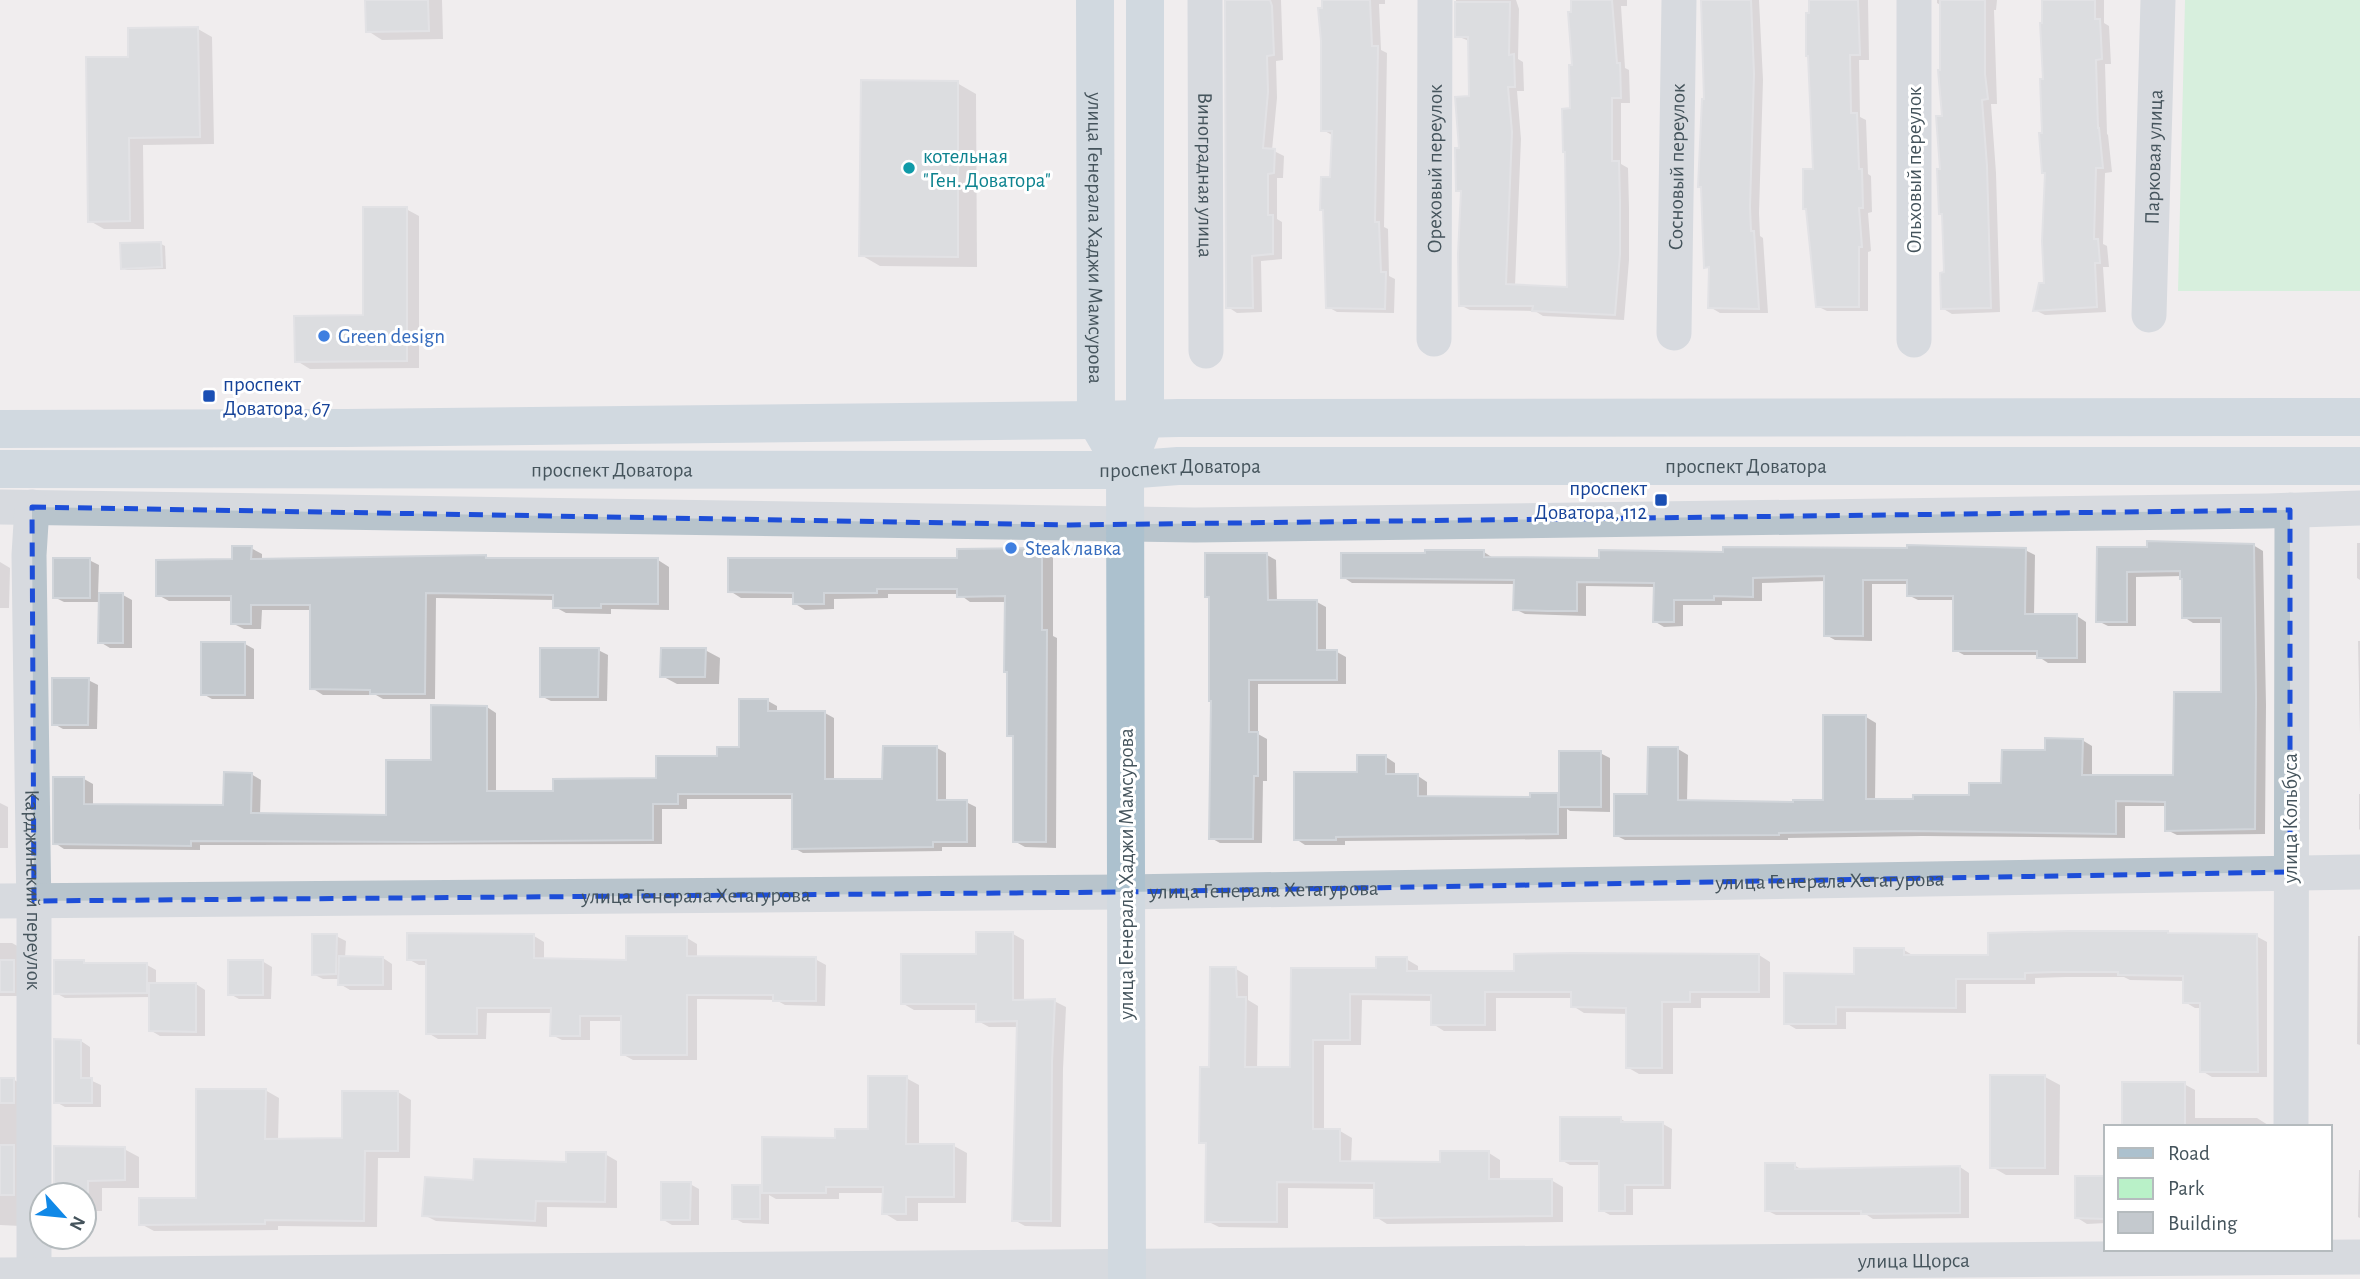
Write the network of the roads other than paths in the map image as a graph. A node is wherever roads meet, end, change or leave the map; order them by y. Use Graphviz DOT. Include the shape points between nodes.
graph roads {
  1 [pos="1096,0"];
  2 [pos="1145,0"];
  3 [pos="1205,0"];
  4 [pos="1435,0"];
  5 [pos="1679,0"];
  6 [pos="1914,0"];
  7 [pos="2158,0"];
  8 [pos="2149,315"];
  9 [pos="1674,333"];
  10 [pos="1434,339"];
  11 [pos="1913,340"];
  12 [pos="1206,351"];
  13 [pos="2360,417"];
  14 [pos="1145,420"];
  15 [pos="1096,421"];
  16 [pos="0,429"];
  17 [pos="2360,466"];
  18 [pos="0,469"];
  19 [pos="1125,470"];
  20 [pos="16,507"];
  21 [pos="2360,508"];
  22 [pos="2290,510"];
  23 [pos="1125,525"];
  24 [pos="2290,872"];
  25 [pos="2360,872"];
  26 [pos="1125,892"];
  27 [pos="0,901"];
  28 [pos="34,901"];
  29 [pos="2291,1125"];
  30 [pos="2360,1257"];
  31 [pos="2295,1262"];
  32 [pos="1127,1273"];
  33 [pos="17,1275"];
  1 -- 15 [label="main road, улица Генерала Хаджи Мамсурова"];
  2 -- 14 [label="main road, улица Генерала Хаджи Мамсурова"];
  3 -- 12 [label="street, Виноградная улица"];
  4 -- 10 [label="street, Ореховый переулок"];
  5 -- 9 [label="street, Сосновый переулок"];
  6 -- 11 [label="street, Ольховый переулок"];
  7 -- 8 [label="street, Парковая улица"];
  13 -- 14 [label="main road, проспект Доватора"];
  14 -- 15 [label="main road, проспект Доватора"];
  14 -- 19 [label="main road, улица Генерала Хаджи Мамсурова"];
  15 -- 16 [label="main road, проспект Доватора"];
  15 -- 19 [label="main road"];
  17 -- 19 [label="main road, проспект Доватора" via="1178,466"];
  18 -- 19 [label="main road, проспект Доватора"];
  19 -- 23 [label="main road, улица Генерала Хаджи Мамсурова"];
  20 -- 23 [label="street"];
  20 -- 28 [label="street, Карджинский переулок" via="29,555"];
  21 -- 22 [label="street"];
  22 -- 23 [label="street"];
  22 -- 24 [label="street, улица Кольбуса"];
  23 -- 26 [label="main road, улица Генерала Хаджи Мамсурова"];
  24 -- 25 [label="street, улица Генерала Хетагурова"];
  24 -- 26 [label="street, улица Генерала Хетагурова"];
  24 -- 29 [label="street, улица Кольбуса"];
  26 -- 28 [label="street, улица Генерала Хетагурова"];
  26 -- 32 [label="main road, улица Генерала Хаджи Мамсурова"];
  27 -- 28 [label="street, улица Генерала Хетагурова"];
  28 -- 33 [label="street, Карджинский переулок"];
  30 -- 31 [label="street, улица Щорса"];
  31 -- 32 [label="street, улица Щорса"];
  32 -- 33 [label="street, улица Щорса"];
}
